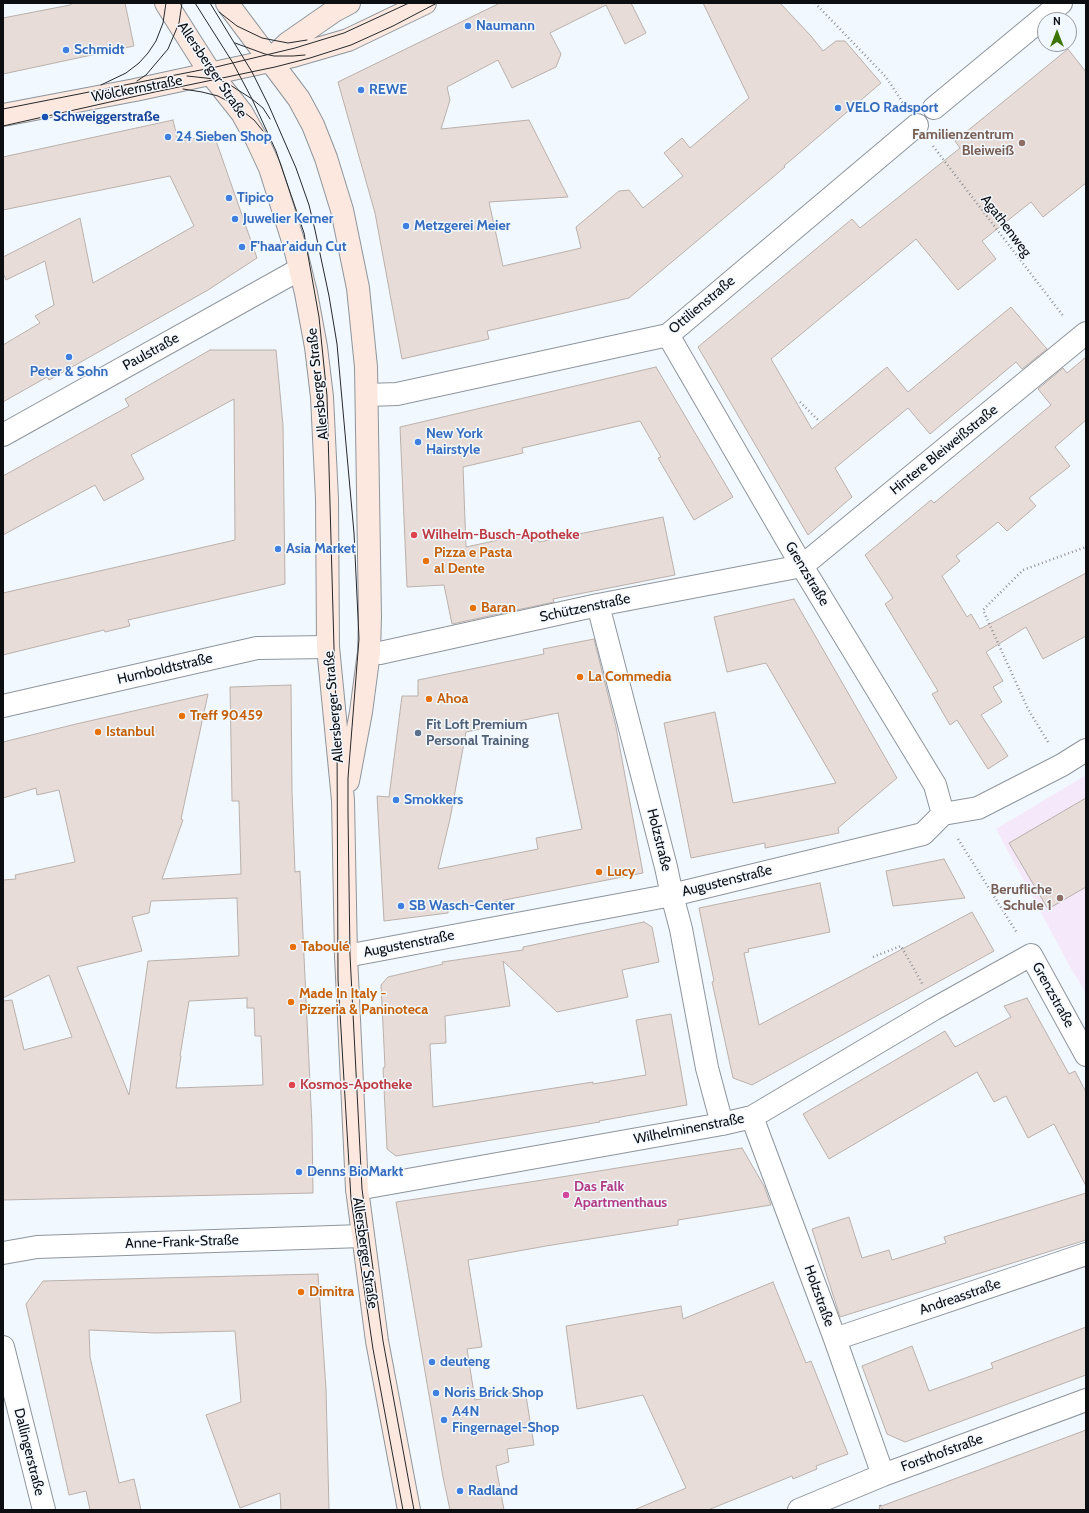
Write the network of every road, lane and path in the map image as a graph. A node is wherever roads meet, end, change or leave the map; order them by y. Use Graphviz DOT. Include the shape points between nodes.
graph roads {
  1 [pos="166,3"];
  2 [pos="227,3"];
  3 [pos="349,3"];
  4 [pos="425,3"];
  5 [pos="815,3"];
  6 [pos="1061,3"];
  7 [pos="270,60"];
  8 [pos="211,74"];
  9 [pos="934,108"];
  10 [pos="3,115"];
  11 [pos="917,125"];
  12 [pos="300,270"];
  13 [pos="668,335"];
  14 [pos="1083,336"];
  15 [pos="367,396"];
  16 [pos="800,402"];
  17 [pos="819,421"];
  18 [pos="3,436"];
  19 [pos="1086,547"];
  20 [pos="802,566"];
  21 [pos="598,605"];
  22 [pos="328,646"];
  23 [pos="369,652"];
  24 [pos="3,706"];
  25 [pos="1086,750"];
  26 [pos="1062,765"];
  27 [pos="343,800"];
  28 [pos="943,814"];
  29 [pos="672,895"];
  30 [pos="1031,955"];
  31 [pos="346,956"];
  32 [pos="873,957"];
  33 [pos="934,1009"];
  34 [pos="1086,1055"];
  35 [pos="752,1117"];
  36 [pos="722,1124"];
  37 [pos="356,1189"];
  38 [pos="362,1236"];
  39 [pos="3,1253"];
  40 [pos="1086,1254"];
  41 [pos="835,1339"];
  42 [pos="3,1347"];
  43 [pos="1086,1400"];
  44 [pos="883,1475"];
  45 [pos="44,1510"];
  46 [pos="409,1510"];
  47 [pos="799,1510"];
  1 -- 8 [label="main road, Allersberger Straße"];
  2 -- 7 [label="main road, Allersberger Straße"];
  3 -- 7 [label="main road" via="288,43"];
  4 -- 7 [label="main road" via="348,40"];
  5 -- 11 [label="path, Agathenweg" via="886,77"];
  6 -- 9 [label="street"];
  7 -- 8 [label="main road, Wölckernstraße"];
  7 -- 15 [label="main road, Allersberger Straße" via="306,112 320,142 336,190 358,288"];
  8 -- 10 [label="main road, Wölckernstraße"];
  8 -- 12 [label="main road, Allersberger Straße" via="242,113 270,168"];
  11 -- 13 [label="street, Ottilienstraße"];
  11 -- 14 [label="path, Agathenweg"];
  12 -- 18 [label="street, Paulstraße"];
  12 -- 22 [label="main road, Allersberger Straße" via="316,347 322,397 327,499"];
  13 -- 15 [label="street, Ottilienstraße" via="397,394"];
  13 -- 20 [label="street, Grenzstraße"];
  14 -- 20 [label="street, Hintere Bleiweißstraße"];
  15 -- 23 [label="main road, Allersberger Straße"];
  16 -- 17 [label="path"];
  19 -- 26 [label="path" via="1023,570 983,610 1028,709"];
  20 -- 21 [label="street, Schützenstraße"];
  20 -- 28 [label="street, Grenzstraße" via="935,785"];
  21 -- 23 [label="street, Schützenstraße" via="380,653"];
  21 -- 29 [label="street, Holzstraße"];
  22 -- 24 [label="street, Humboldtstraße" via="257,648"];
  22 -- 27 [label="main road, Allersberger Straße"];
  23 -- 27 [label="main road, Allersberger Straße" via="361,712"];
  25 -- 26 [label="street"];
  26 -- 28 [label="street" via="978,808"];
  27 -- 31 [label="main road, Allersberger Straße"];
  28 -- 29 [label="street, Augustenstraße" via="923,834"];
  28 -- 30 [label="path"];
  29 -- 31 [label="street, Augustenstraße"];
  29 -- 36 [label="street, Holzstraße"];
  30 -- 33 [label="street, Wilhelminenstraße"];
  30 -- 34 [label="street, Grenzstraße"];
  31 -- 37 [label="main road, Allersberger Straße"];
  32 -- 33 [label="path" via="902,946"];
  33 -- 35 [label="street, Wilhelminenstraße"];
  35 -- 36 [label="street, Wilhelminenstraße"];
  35 -- 41 [label="street, Holzstraße"];
  36 -- 37 [label="street, Wilhelminenstraße"];
  37 -- 38 [label="main road, Allersberger Straße"];
  38 -- 39 [label="street, Anne-Frank-Straße" via="37,1247"];
  38 -- 46 [label="main road, Allersberger Straße" via="377,1341"];
  40 -- 41 [label="street, Andreasstraße"];
  41 -- 44 [label="street, Holzstraße"];
  42 -- 45 [label="street, Dallingerstraße"];
  43 -- 44 [label="street, Forsthofstraße"];
  44 -- 47 [label="street, Forsthofstraße"];
}
